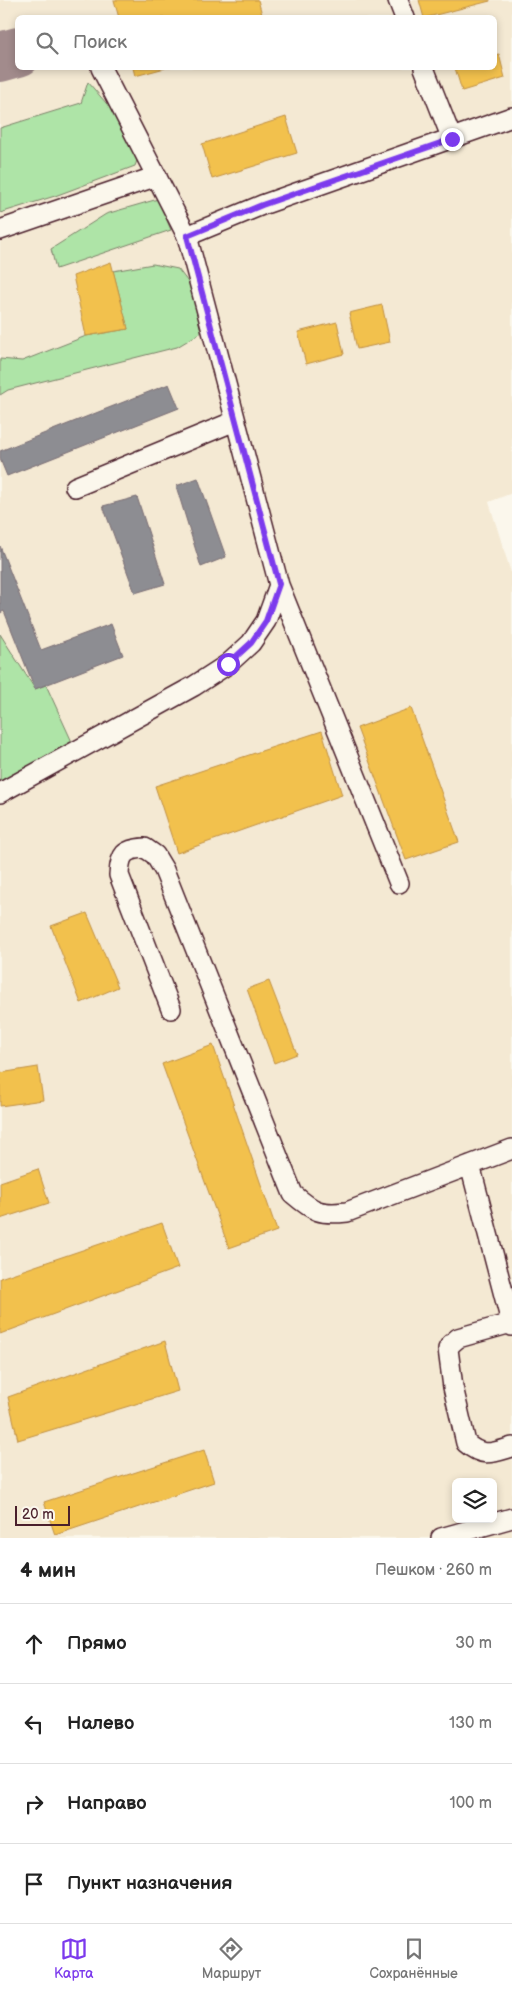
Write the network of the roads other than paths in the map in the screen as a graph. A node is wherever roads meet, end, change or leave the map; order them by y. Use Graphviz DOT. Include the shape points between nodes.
graph roads {
  1 [pos="398,0"];
  2 [pos="404,15"];
  3 [pos="102,70"];
  4 [pos="425,70"];
  5 [pos="512,118"];
  6 [pos="452,139"];
  7 [pos="157,176"];
  8 [pos="0,230"];
  9 [pos="187,236"];
  10 [pos="235,421"];
  11 [pos="74,487"];
  12 [pos="279,584"];
  13 [pos="0,793"];
  14 [pos="399,883"];
  15 [pos="171,1009"];
  16 [pos="512,1149"];
  17 [pos="470,1164"];
  18 [pos="512,1324"];
  19 [pos="512,1447"];
  20 [pos="512,1518"];
  21 [pos="441,1538"];
  1 -- 2 [label="lane"];
  3 -- 7 [label="lane"];
  4 -- 6 [label="lane"];
  5 -- 6 [label="lane"];
  6 -- 9 [label="lane" via="262,205"];
  7 -- 8 [label="lane"];
  7 -- 9 [label="lane"];
  9 -- 10 [label="lane"];
  10 -- 11 [label="lane"];
  10 -- 12 [label="lane"];
  12 -- 13 [label="lane" via="266,621 251,643 228,664"];
  12 -- 14 [label="lane"];
  15 -- 17 [label="lane" via="119,875 119,861 132,849 145,848 155,855 164,870 293,1194 308,1208 326,1214 347,1212"];
  16 -- 17 [label="lane"];
  17 -- 18 [label="lane"];
  18 -- 19 [label="lane" via="458,1338 448,1349 466,1443 480,1453 488,1454"];
  20 -- 21 [label="lane"];
}
